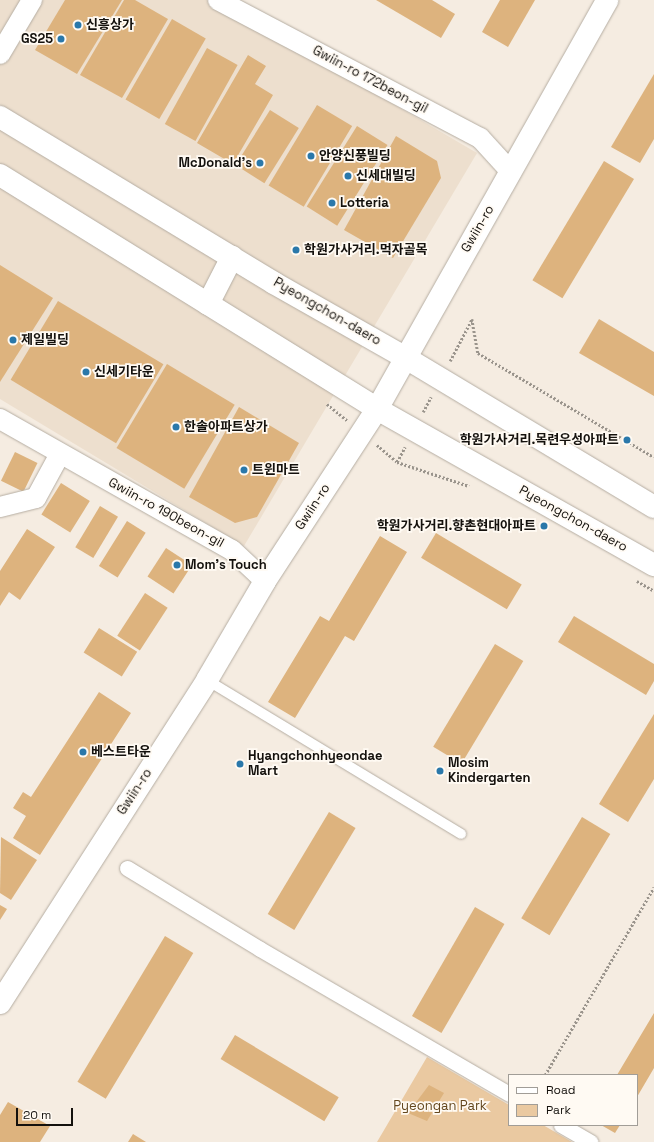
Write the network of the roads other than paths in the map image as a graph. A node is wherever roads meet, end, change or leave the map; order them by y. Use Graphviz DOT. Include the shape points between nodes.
graph roads {
  1 [pos="32,0"];
  2 [pos="218,0"];
  3 [pos="607,0"];
  4 [pos="0,54"];
  5 [pos="0,116"];
  6 [pos="511,172"];
  7 [pos="0,175"];
  8 [pos="232,257"];
  9 [pos="208,304"];
  10 [pos="406,358"];
  11 [pos="377,409"];
  12 [pos="0,419"];
  13 [pos="60,454"];
  14 [pos="0,507"];
  15 [pos="654,507"];
  16 [pos="654,565"];
  17 [pos="265,581"];
  18 [pos="207,680"];
  19 [pos="460,834"];
  20 [pos="127,868"];
  21 [pos="0,1003"];
  22 [pos="508,1093"];
  23 [pos="563,1126"];
  24 [pos="590,1142"];
  1 -- 4 [label="street"];
  2 -- 6 [label="street, Gwiin-ro 172beon-gil" via="480,138"];
  3 -- 6 [label="street, Gwiin-ro"];
  5 -- 8 [label="street, Pyeongchon-daero"];
  6 -- 10 [label="street, Gwiin-ro"];
  7 -- 9 [label="street, Pyeongchon-daero"];
  8 -- 9 [label="street"];
  8 -- 10 [label="street, Pyeongchon-daero"];
  9 -- 11 [label="street, Pyeongchon-daero"];
  10 -- 11 [label="street, Gwiin-ro"];
  10 -- 15 [label="street, Pyeongchon-daero"];
  11 -- 16 [label="street, Pyeongchon-daero"];
  11 -- 17 [label="street, Gwiin-ro"];
  12 -- 13 [label="street, Gwiin-ro 190beon-gil"];
  13 -- 14 [label="street" via="36,498"];
  13 -- 17 [label="street, Gwiin-ro 190beon-gil" via="232,550"];
  17 -- 18 [label="street, Gwiin-ro"];
  18 -- 19 [label="lane"];
  18 -- 21 [label="street, Gwiin-ro"];
  20 -- 22 [label="street"];
  23 -- 24 [label="street"];
}
